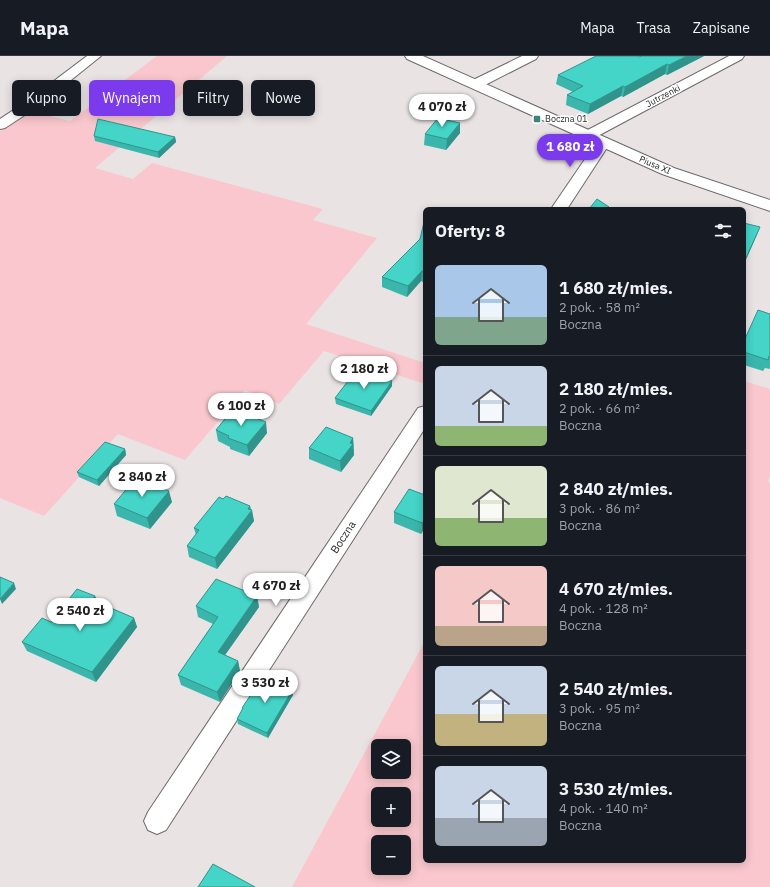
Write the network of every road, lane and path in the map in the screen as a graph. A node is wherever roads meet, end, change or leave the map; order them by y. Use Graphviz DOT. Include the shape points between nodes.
graph roads {
  1 [pos="95,56"];
  2 [pos="412,56"];
  3 [pos="532,56"];
  4 [pos="738,56"];
  5 [pos="476,84"];
  6 [pos="0,126"];
  7 [pos="587,136"];
  8 [pos="603,142"];
  9 [pos="770,206"];
  10 [pos="560,207"];
  11 [pos="423,416"];
  12 [pos="156,821"];
  1 -- 6 [label="street"];
  2 -- 5 [label="street, Piusa XI"];
  3 -- 5 [label="street"];
  4 -- 7 [label="street, Jutrzenki"];
  5 -- 7 [label="street, Piusa XI"];
  7 -- 8 [label="street, Piusa XI"];
  8 -- 9 [label="street, Piusa XI" via="668,171"];
  8 -- 10 [label="street"];
  11 -- 12 [label="street, Boczna"];
}
